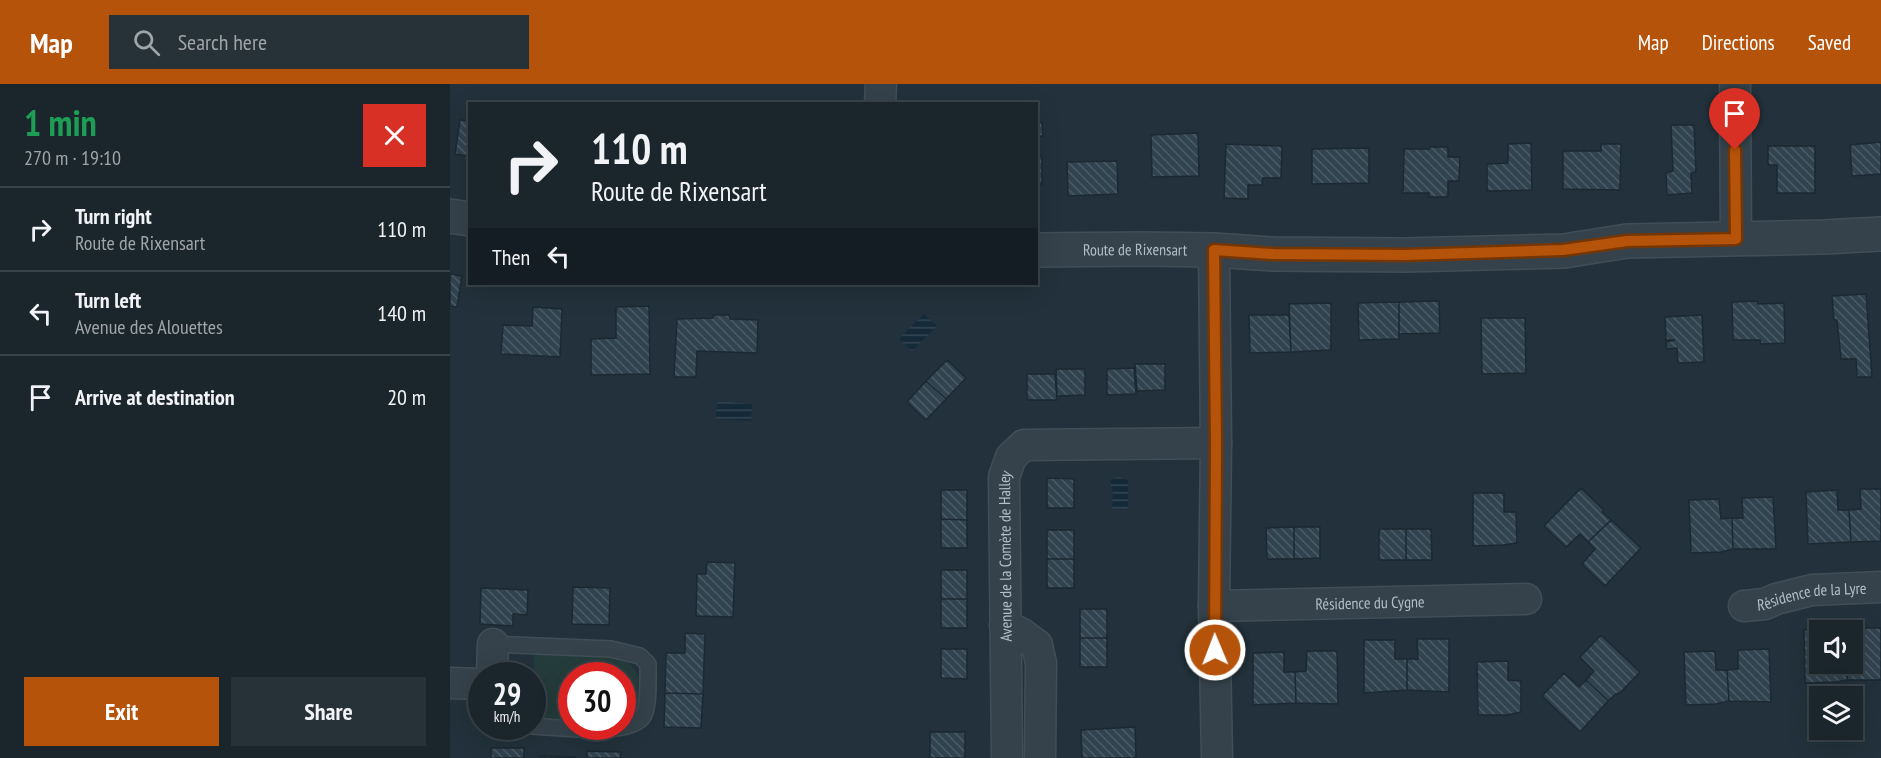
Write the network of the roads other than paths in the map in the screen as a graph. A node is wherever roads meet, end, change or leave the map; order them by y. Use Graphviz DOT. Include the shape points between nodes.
graph roads {
  1 [pos="881,84"];
  2 [pos="1735,84"];
  3 [pos="880,102"];
  4 [pos="450,216"];
  5 [pos="468,219"];
  6 [pos="1881,234"];
  7 [pos="1736,239"];
  8 [pos="1038,250"];
  9 [pos="1214,250"];
  10 [pos="1216,443"];
  11 [pos="1881,587"];
  12 [pos="1526,599"];
  13 [pos="1214,606"];
  14 [pos="1744,606"];
  15 [pos="1005,625"];
  16 [pos="493,644"];
  17 [pos="492,662"];
  18 [pos="450,683"];
  19 [pos="468,684"];
  20 [pos="546,727"];
  21 [pos="1007,758"];
  22 [pos="1040,758"];
  23 [pos="1217,758"];
  1 -- 3 [label="street"];
  2 -- 7 [label="street"];
  4 -- 5 [label="street"];
  6 -- 7 [label="street, Route de Rixensart"];
  7 -- 9 [label="street, Route de Rixensart" via="1627,241 1563,250 1405,255"];
  8 -- 9 [label="street, Route de Rixensart"];
  9 -- 10 [label="street"];
  10 -- 13 [label="street"];
  10 -- 15 [label="street, Avenue de la Comète de Halley" via="1024,445 1011,457 1004,477"];
  11 -- 14 [label="street, Résidence de la Lyre" via="1812,590"];
  12 -- 13 [label="street, Résidence du Cygne"];
  13 -- 23 [label="street"];
  15 -- 21 [label="street, Avenue de la Comète de Halley"];
  15 -- 22 [label="street" via="1037,645 1041,663"];
  16 -- 17 [label="street"];
  16 -- 20 [label="lane" via="611,649 640,656 648,664 645,712 640,722 608,729"];
  18 -- 19 [label="street"];
}
